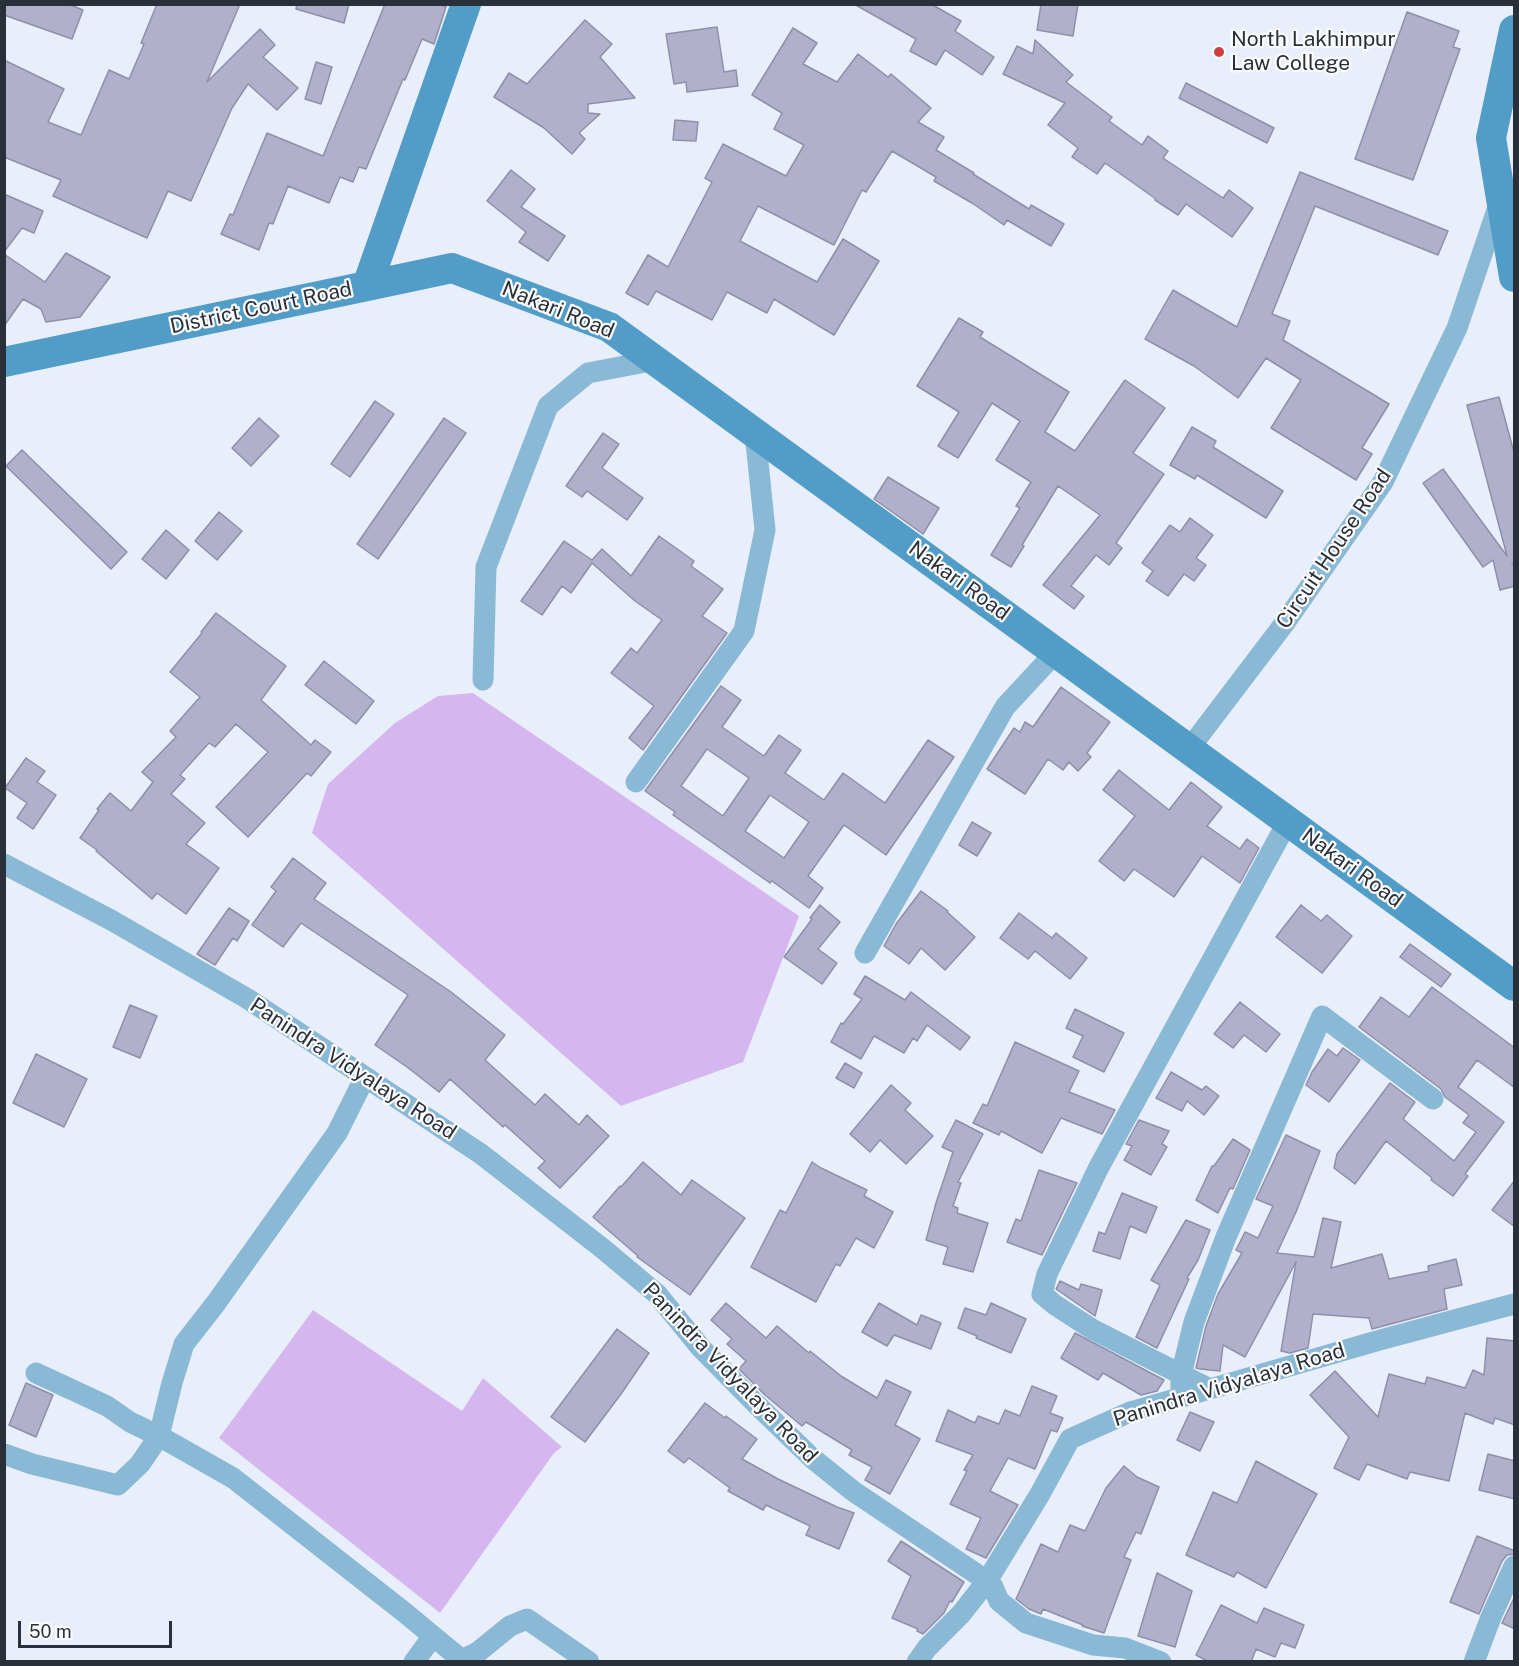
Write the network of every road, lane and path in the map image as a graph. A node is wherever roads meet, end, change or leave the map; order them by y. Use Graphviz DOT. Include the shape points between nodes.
graph roads {
  1 [pos="466,4"];
  2 [pos="1515,30"];
  3 [pos="1501,198"];
  4 [pos="1515,277"];
  5 [pos="367,286"];
  6 [pos="656,360"];
  7 [pos="4,362"];
  8 [pos="755,433"];
  9 [pos="1056,652"];
  10 [pos="483,680"];
  11 [pos="1189,749"];
  12 [pos="636,782"];
  13 [pos="1288,821"];
  14 [pos="4,864"];
  15 [pos="865,953"];
  16 [pos="1515,986"];
  17 [pos="365,1077"];
  18 [pos="1432,1099"];
  19 [pos="1515,1304"];
  20 [pos="36,1373"];
  21 [pos="1181,1375"];
  22 [pos="1210,1389"];
  23 [pos="1181,1398"];
  24 [pos="159,1436"];
  25 [pos="4,1454"];
  26 [pos="1515,1566"];
  27 [pos="987,1581"];
  28 [pos="433,1636"];
  29 [pos="414,1662"];
  30 [pos="589,1662"];
  31 [pos="917,1662"];
  32 [pos="1161,1662"];
  33 [pos="1474,1662"];
  1 -- 5 [label="street, District Court Road"];
  2 -- 3 [label="street" via="1491,138"];
  3 -- 4 [label="street"];
  3 -- 11 [label="street, Circuit House Road" via="1457,328 1383,482 1284,624"];
  5 -- 6 [label="street, Nakari Road" via="452,268 609,327"];
  5 -- 7 [label="street, District Court Road"];
  6 -- 8 [label="street, Nakari Road"];
  6 -- 10 [label="street" via="588,373 548,406 486,567"];
  8 -- 9 [label="street, Nakari Road"];
  8 -- 12 [label="street" via="765,530 744,631"];
  9 -- 11 [label="street, Nakari Road"];
  9 -- 15 [label="street" via="1005,707"];
  11 -- 13 [label="street, Nakari Road"];
  13 -- 16 [label="street, Nakari Road"];
  13 -- 21 [label="street" via="1099,1167 1047,1274 1042,1294 1092,1329"];
  14 -- 17 [label="street, Panindra Vidyalaya Road" via="248,999"];
  17 -- 24 [label="street" via="337,1133 184,1344"];
  17 -- 27 [label="street, Panindra Vidyalaya Road" via="480,1154 603,1248 657,1294 701,1348 812,1458 853,1491"];
  18 -- 21 [label="street" via="1322,1016 1226,1238 1194,1322"];
  19 -- 22 [label="street, Panindra Vidyalaya Road"];
  20 -- 24 [label="street"];
  21 -- 22 [label="street"];
  21 -- 23 [label="street"];
  22 -- 23 [label="street, Panindra Vidyalaya Road"];
  23 -- 27 [label="street, Panindra Vidyalaya Road" via="1130,1412 1070,1439"];
  24 -- 25 [label="street" via="140,1464 118,1485"];
  24 -- 28 [label="street" via="233,1478"];
  26 -- 33 [label="street"];
  27 -- 31 [label="street"];
  27 -- 32 [label="street" via="999,1601 1026,1623 1093,1645 1125,1648"];
  28 -- 29 [label="street"];
  28 -- 30 [label="street" via="462,1660 510,1626 527,1619"];
}
